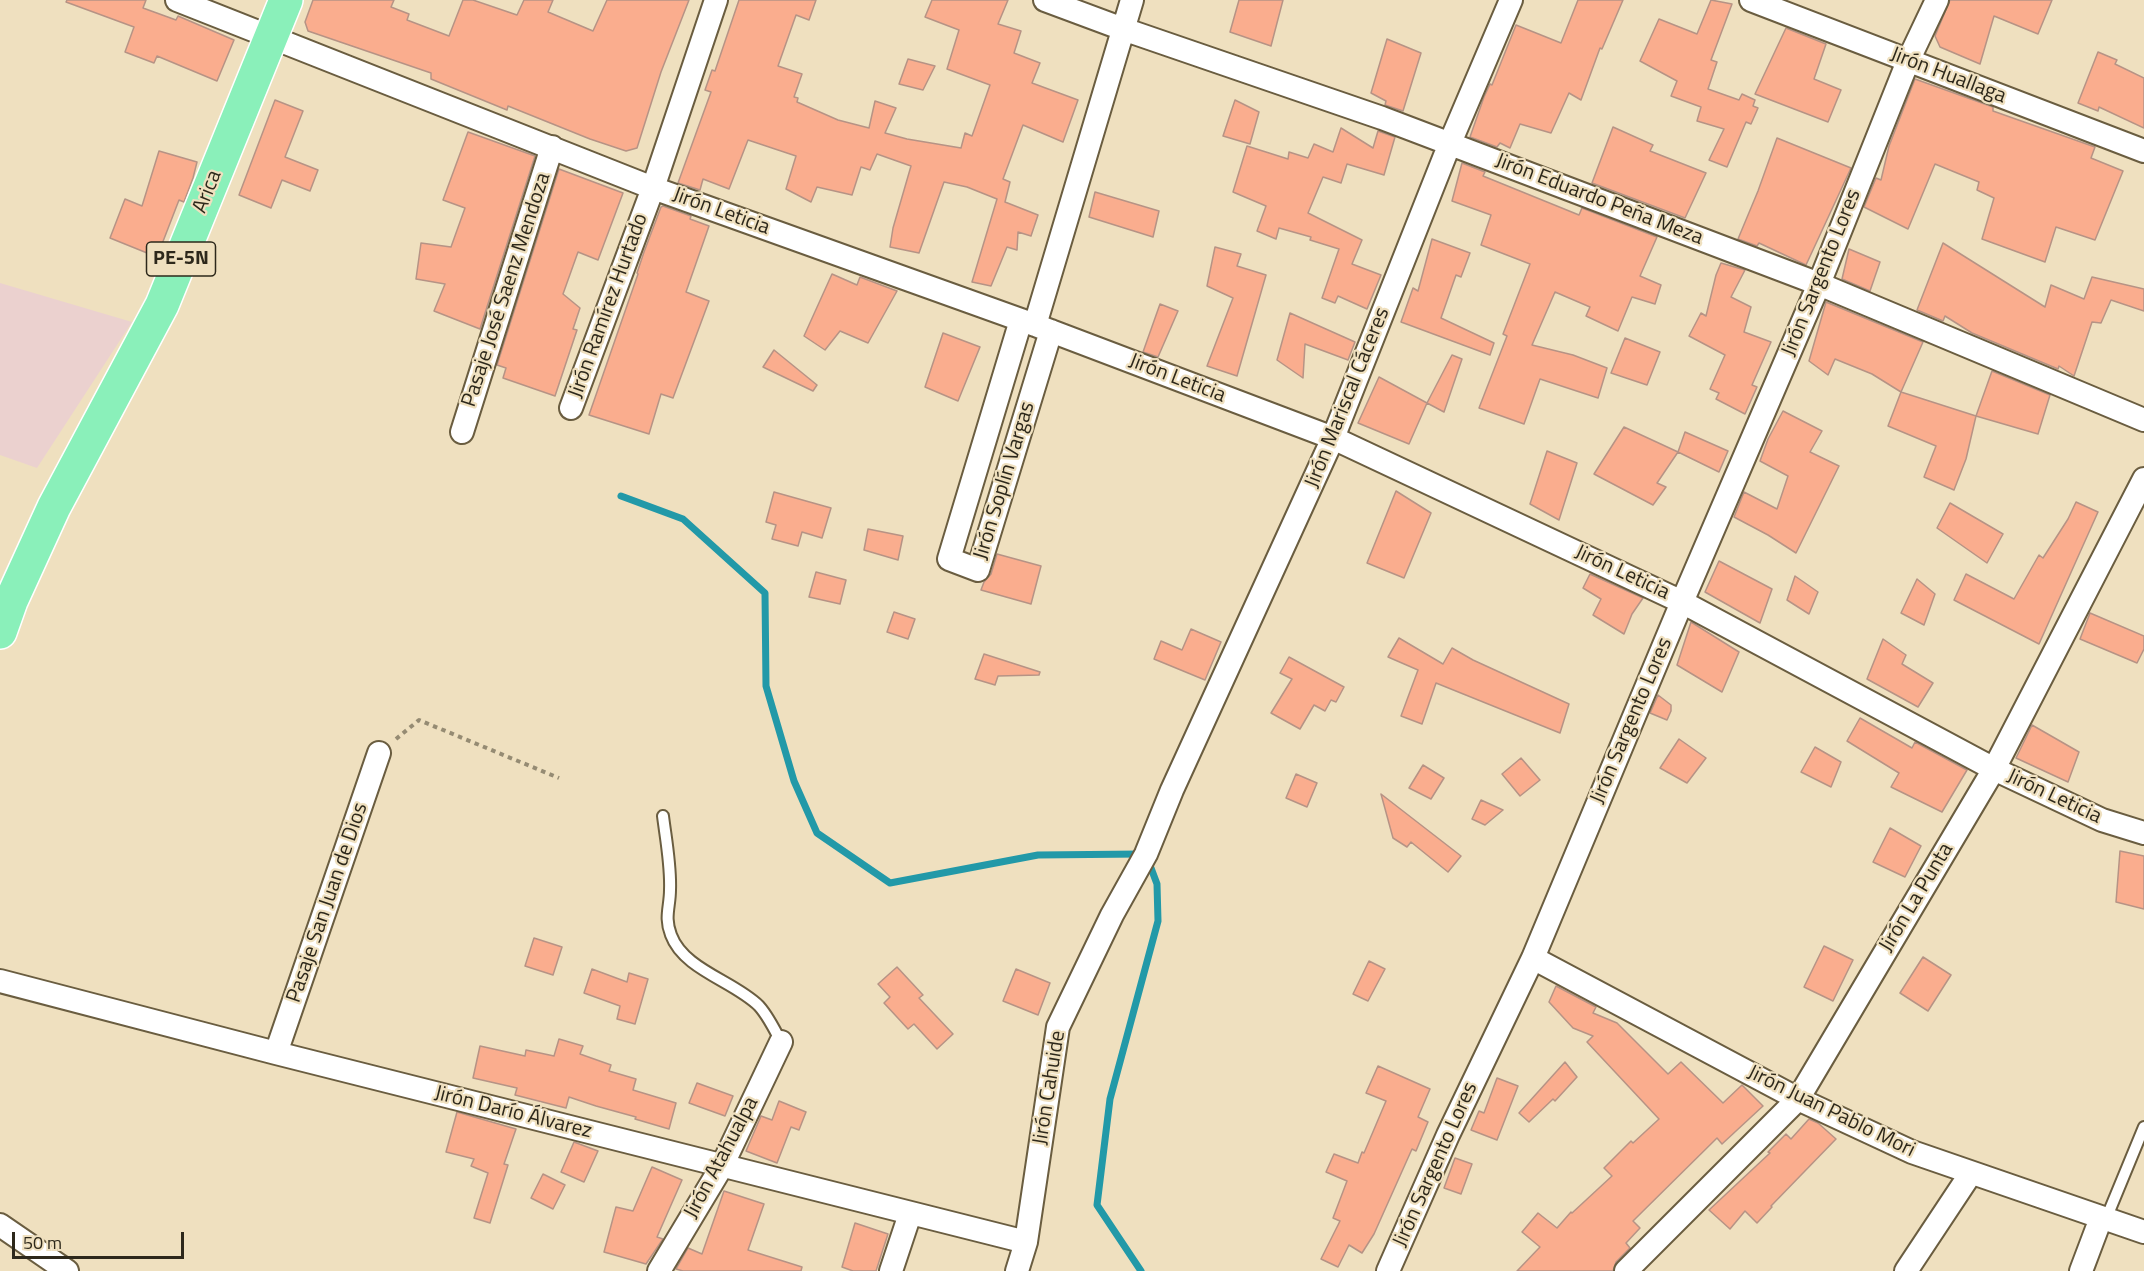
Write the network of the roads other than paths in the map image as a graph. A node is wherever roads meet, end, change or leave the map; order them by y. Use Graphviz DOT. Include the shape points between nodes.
graph roads {
  1 [pos="177,0"];
  2 [pos="286,0"];
  3 [pos="716,0"];
  4 [pos="1045,0"];
  5 [pos="1132,0"];
  6 [pos="1511,0"];
  7 [pos="1751,0"];
  8 [pos="1937,0"];
  9 [pos="1123,29"];
  10 [pos="272,36"];
  11 [pos="1908,61"];
  12 [pos="1450,143"];
  13 [pos="552,147"];
  14 [pos="2144,152"];
  15 [pos="653,188"];
  16 [pos="1820,284"];
  17 [pos="1036,325"];
  18 [pos="571,408"];
  19 [pos="2144,420"];
  20 [pos="462,432"];
  21 [pos="1333,438"];
  22 [pos="2144,479"];
  23 [pos="1682,602"];
  24 [pos="0,632"];
  25 [pos="379,753"];
  26 [pos="1994,769"];
  27 [pos="663,816"];
  28 [pos="2144,833"];
  29 [pos="1112,915"];
  30 [pos="1533,958"];
  31 [pos="0,981"];
  32 [pos="781,1042"];
  33 [pos="276,1053"];
  34 [pos="1798,1099"];
  35 [pos="2144,1127"];
  36 [pos="722,1166"];
  37 [pos="1971,1173"];
  38 [pos="910,1214"];
  39 [pos="2104,1219"];
  40 [pos="0,1226"];
  41 [pos="2144,1232"];
  42 [pos="1026,1242"];
  43 [pos="67,1271"];
  44 [pos="658,1271"];
  45 [pos="891,1271"];
  46 [pos="1017,1271"];
  47 [pos="1388,1271"];
  48 [pos="1626,1271"];
  49 [pos="1906,1271"];
  50 [pos="2081,1271"];
  1 -- 10 [label="street, Jirón Leticia"];
  2 -- 10 [label="highway, Arica / PE-5N"];
  3 -- 15 [label="street, Jirón Ramírez Hurtado"];
  4 -- 9 [label="street, Jirón Eduardo Peña Meza"];
  5 -- 9 [label="street, Jirón Soplín Vargas"];
  6 -- 12 [label="street, Jirón Mariscal Cáceres"];
  7 -- 11 [label="street, Jirón Huallaga"];
  8 -- 11 [label="street, Jirón Sargento Lores"];
  9 -- 12 [label="street, Jirón Eduardo Peña Meza"];
  9 -- 17 [label="street, Jirón Soplín Vargas"];
  10 -- 13 [label="street, Jirón Leticia"];
  10 -- 24 [label="highway, Arica / PE-5N" via="162,305 54,507"];
  11 -- 14 [label="street, Jirón Huallaga"];
  11 -- 16 [label="street, Jirón Sargento Lores"];
  12 -- 16 [label="street, Jirón Eduardo Peña Meza"];
  12 -- 21 [label="street, Jirón Mariscal Cáceres"];
  13 -- 15 [label="street, Jirón Leticia"];
  13 -- 20 [label="street, Pasaje José Saenz Mendoza"];
  15 -- 17 [label="street, Jirón Leticia"];
  15 -- 18 [label="street, Jirón Ramírez Hurtado"];
  16 -- 19 [label="street, Jirón Eduardo Peña Meza"];
  16 -- 23 [label="street, Jirón Sargento Lores"];
  17 -- 17 [label="street, Jirón Soplín Vargas" via="949,559 978,570"];
  17 -- 21 [label="street, Jirón Leticia"];
  21 -- 23 [label="street, Jirón Leticia"];
  21 -- 29 [label="street, Jirón Mariscal Cáceres" via="1146,854"];
  22 -- 26 [label="street, Jirón La Punta"];
  23 -- 26 [label="street, Jirón Leticia"];
  23 -- 30 [label="street, Jirón Sargento Lores"];
  25 -- 33 [label="street, Pasaje San Juan de Dios"];
  26 -- 28 [label="street, Jirón Leticia" via="2102,820"];
  26 -- 34 [label="street, Jirón La Punta"];
  27 -- 32 [label="lane" via="670,892 667,920 676,945 692,962 759,1007"];
  29 -- 42 [label="street, Jirón Cahuide" via="1058,1027"];
  30 -- 34 [label="street, Jirón Juan Pablo Mori"];
  30 -- 47 [label="street, Jirón Sargento Lores"];
  31 -- 33 [label="street, Jirón Darío Álvarez"];
  32 -- 36 [label="street, Jirón Atahualpa"];
  33 -- 36 [label="street, Jirón Darío Álvarez"];
  34 -- 37 [label="street, Jirón Juan Pablo Mori" via="1912,1152"];
  34 -- 48 [label="street, Jirón La Punta"];
  35 -- 39 [label="lane"];
  36 -- 38 [label="street, Jirón Darío Álvarez"];
  36 -- 44 [label="street, Jirón Atahualpa"];
  37 -- 39 [label="street, Jirón Juan Pablo Mori"];
  37 -- 49 [label="street"];
  38 -- 42 [label="street, Jirón Darío Álvarez"];
  38 -- 45 [label="street"];
  39 -- 41 [label="street, Jirón Juan Pablo Mori"];
  39 -- 50 [label="street"];
  40 -- 43 [label="street"];
  42 -- 46 [label="street, Jirón Cahuide"];
}
